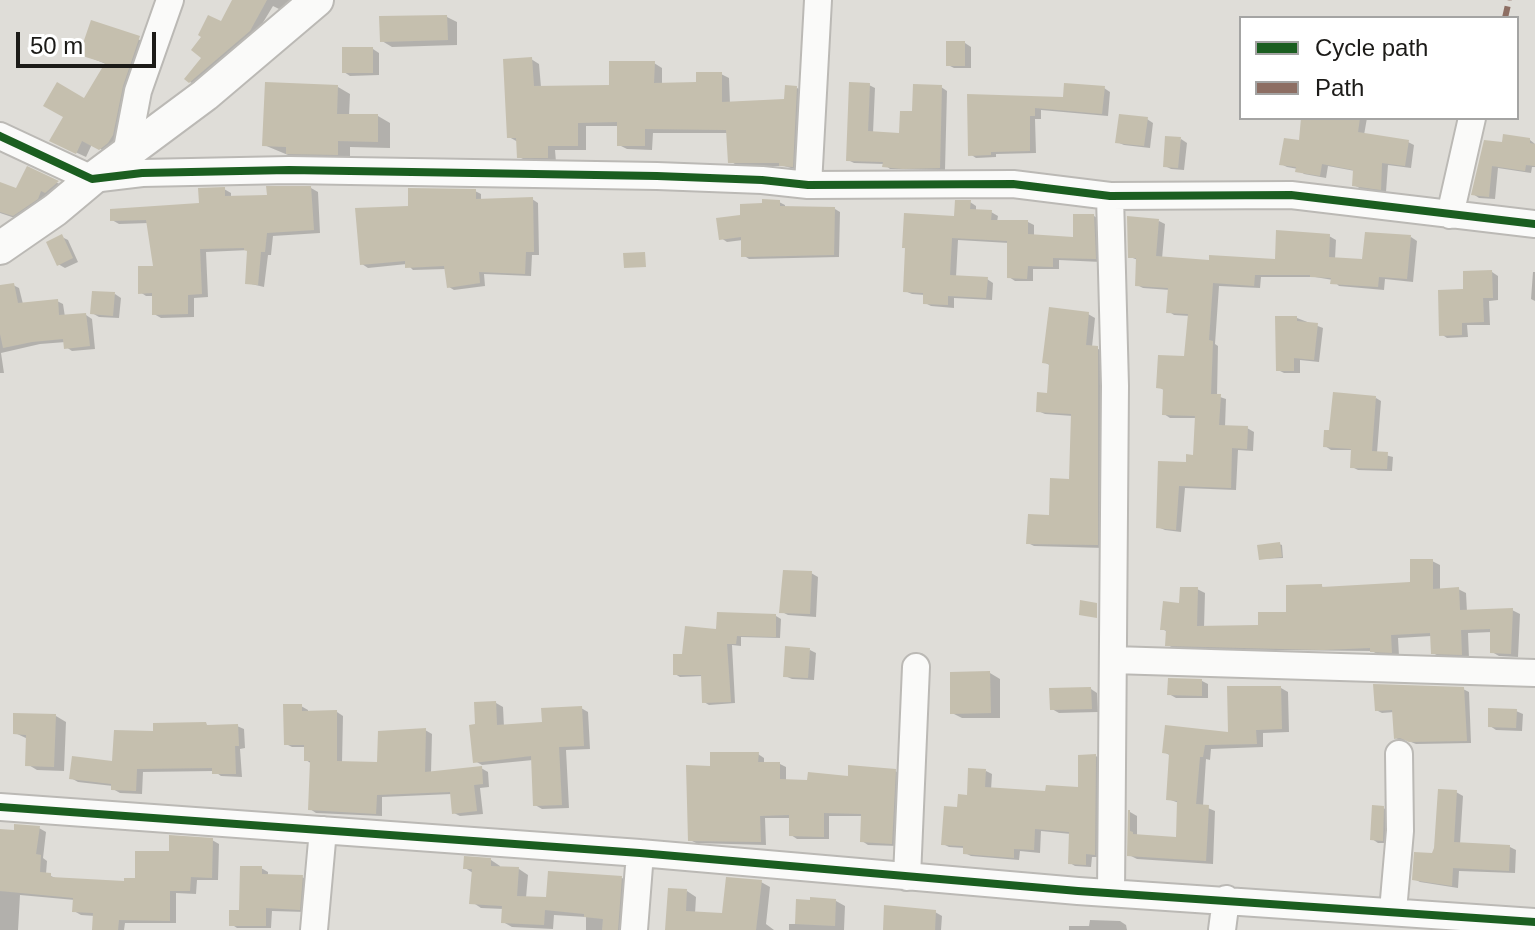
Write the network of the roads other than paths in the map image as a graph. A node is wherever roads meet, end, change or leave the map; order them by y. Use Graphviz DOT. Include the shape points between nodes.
graph roads {
  1 [pos="170,0"];
  2 [pos="317,0"];
  3 [pos="818,0"];
  4 [pos="1472,120"];
  5 [pos="0,136"];
  6 [pos="126,154"];
  7 [pos="92,179"];
  8 [pos="808,185"];
  9 [pos="1110,196"];
  10 [pos="1450,215"];
  11 [pos="1535,224"];
  12 [pos="0,248"];
  13 [pos="1113,660"];
  14 [pos="916,667"];
  15 [pos="1535,673"];
  16 [pos="1399,754"];
  17 [pos="0,807"];
  18 [pos="323,830"];
  19 [pos="640,853"];
  20 [pos="907,877"];
  21 [pos="1111,893"];
  22 [pos="1226,899"];
  23 [pos="1393,911"];
  24 [pos="1535,922"];
  25 [pos="314,930"];
  26 [pos="634,930"];
  27 [pos="1222,930"];
  1 -- 6 [label="street" via="138,91"];
  2 -- 6 [label="main road"];
  3 -- 8 [label="street"];
  4 -- 10 [label="street"];
  5 -- 7 [label="street"];
  6 -- 7 [label="main road"];
  7 -- 8 [label="street" via="303,170 657,176"];
  7 -- 12 [label="main road"];
  8 -- 9 [label="street" via="1013,184"];
  9 -- 10 [label="street" via="1291,195"];
  9 -- 13 [label="street"];
  10 -- 11 [label="street"];
  13 -- 15 [label="street"];
  13 -- 21 [label="street"];
  14 -- 20 [label="street"];
  16 -- 23 [label="street"];
  17 -- 18 [label="street"];
  18 -- 19 [label="street"];
  18 -- 25 [label="street"];
  19 -- 20 [label="street"];
  19 -- 26 [label="street"];
  20 -- 21 [label="street"];
  21 -- 22 [label="street"];
  22 -- 23 [label="street"];
  22 -- 27 [label="street"];
  23 -- 24 [label="street"];
}
